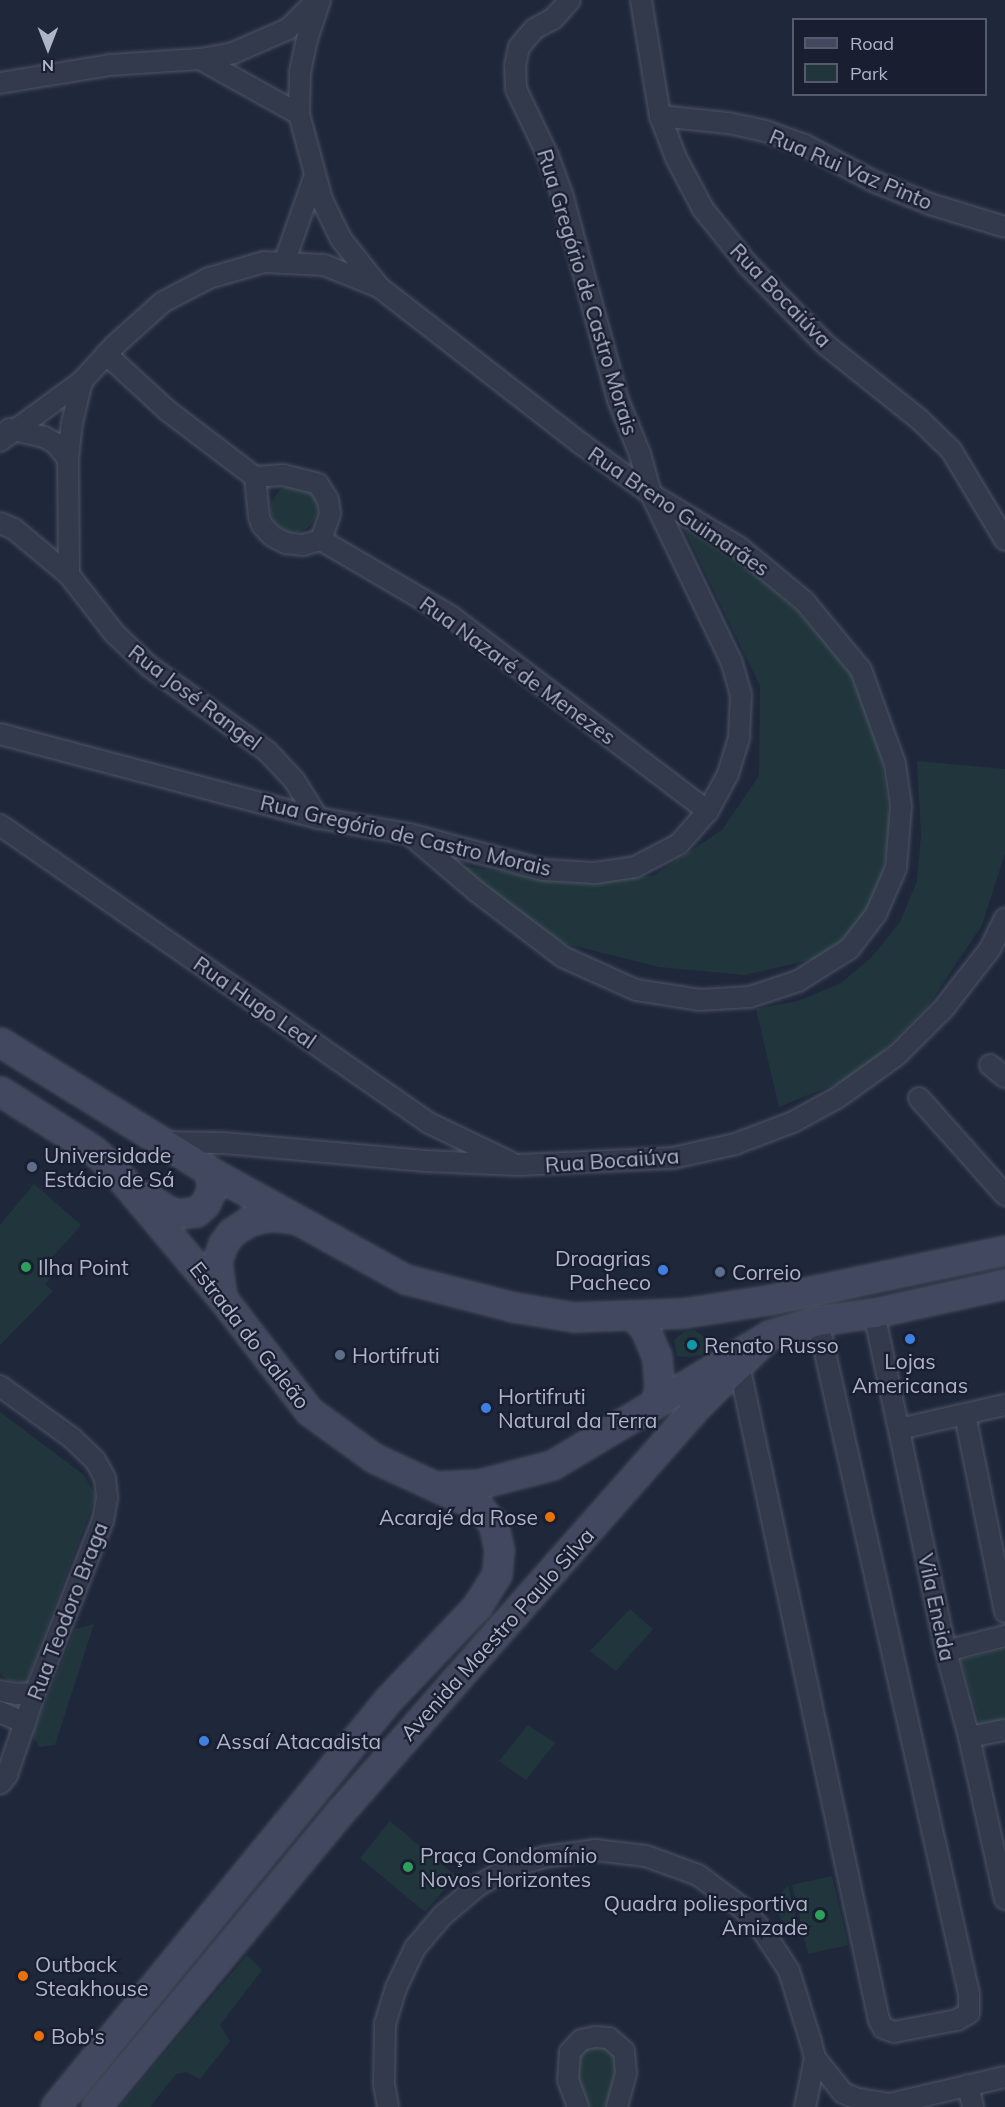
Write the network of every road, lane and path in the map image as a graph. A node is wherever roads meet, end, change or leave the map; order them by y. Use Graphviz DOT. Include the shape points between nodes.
graph roads {
  1 [pos="318,0"];
  2 [pos="570,0"];
  3 [pos="641,0"];
  4 [pos="200,58"];
  5 [pos="0,83"];
  6 [pos="298,114"];
  7 [pos="660,116"];
  8 [pos="315,175"];
  9 [pos="1005,227"];
  10 [pos="284,263"];
  11 [pos="379,287"];
  12 [pos="106,354"];
  13 [pos="82,381"];
  14 [pos="8,429"];
  15 [pos="0,441"];
  16 [pos="68,459"];
  17 [pos="255,477"];
  18 [pos="651,494"];
  19 [pos="0,523"];
  20 [pos="321,540"];
  21 [pos="1005,540"];
  22 [pos="69,575"];
  23 [pos="0,734"];
  24 [pos="708,811"];
  25 [pos="318,818"];
  26 [pos="0,825"];
  27 [pos="409,834"];
  28 [pos="1005,918"];
  29 [pos="0,1042"];
  30 [pos="0,1091"];
  31 [pos="920,1098"];
  32 [pos="429,1123"];
  33 [pos="162,1142"];
  34 [pos="425,1161"];
  35 [pos="518,1165"];
  36 [pos="112,1167"];
  37 [pos="211,1172"];
  38 [pos="1005,1195"];
  39 [pos="302,1220"];
  40 [pos="1005,1250"];
  41 [pos="1005,1284"];
  42 [pos="222,1298"];
  43 [pos="874,1313"];
  44 [pos="635,1317"];
  45 [pos="818,1321"];
  46 [pos="770,1335"];
  47 [pos="739,1365"];
  48 [pos="0,1386"];
  49 [pos="656,1403"];
  50 [pos="1005,1405"];
  51 [pos="965,1415"];
  52 [pos="899,1429"];
  53 [pos="437,1486"];
  54 [pos="1005,1612"];
  55 [pos="1005,1636"];
  56 [pos="946,1651"];
  57 [pos="0,1691"];
  58 [pos="35,1693"];
  59 [pos="387,1701"];
  60 [pos="0,1712"];
  61 [pos="25,1722"];
  62 [pos="1005,1730"];
  63 [pos="969,1737"];
  64 [pos="4,1779"];
  65 [pos="341,1811"];
  66 [pos="1005,1899"];
  67 [pos="815,2058"];
  68 [pos="1005,2077"];
  69 [pos="968,2085"];
  70 [pos="883,2105"];
  71 [pos="55,2107"];
  72 [pos="96,2107"];
  73 [pos="388,2107"];
  74 [pos="578,2107"];
  75 [pos="617,2107"];
  76 [pos="805,2107"];
  77 [pos="973,2107"];
  1 -- 4 [label="street, Rua Breno Guimarães" via="288,29 233,53"];
  1 -- 6 [label="street, Rua Breno Guimarães" via="300,72"];
  2 -- 18 [label="street, Rua Gregório de Castro Morais" via="553,19 534,29 519,47 516,89 563,197 618,400"];
  3 -- 7 [label="street, Rua Bocaiúva"];
  4 -- 5 [label="street, Rua Breno Guimarães" via="110,65"];
  4 -- 6 [label="street"];
  6 -- 8 [label="street, Rua Breno Guimarães"];
  7 -- 9 [label="street, Rua Rui Vaz Pinto" via="765,131 805,145 875,182 930,204"];
  7 -- 21 [label="street, Rua Bocaiúva" via="676,158 703,209 733,246 825,344 919,418 951,450"];
  8 -- 10 [label="street"];
  8 -- 11 [label="street, Rua Breno Guimarães" via="322,200 342,239"];
  10 -- 11 [label="street" via="324,266"];
  10 -- 12 [label="street" via="264,262 208,278 163,302"];
  11 -- 18 [label="street, Rua Breno Guimarães"];
  12 -- 13 [label="street"];
  12 -- 17 [label="street" via="168,411"];
  13 -- 14 [label="street"];
  13 -- 16 [label="street"];
  14 -- 15 [label="street"];
  14 -- 16 [label="street" via="44,437 55,443"];
  16 -- 22 [label="street"];
  17 -- 20 [label="street" via="259,517 272,536 303,545"];
  17 -- 20 [label="street" via="283,475 318,484 328,500 330,514"];
  18 -- 24 [label="street, Rua Gregório de Castro Morais" via="731,661 741,695 739,737 728,774"];
  18 -- 27 [label="street, Rua Breno Guimarães" via="740,548 805,602 861,670 895,764 901,806 896,868 876,914 849,949 798,981 750,997 700,1000 636,990 563,957"];
  19 -- 22 [label="street, Rua José Rangel"];
  20 -- 24 [label="street, Rua Nazaré de Menezes" via="452,617"];
  22 -- 25 [label="street, Rua José Rangel" via="115,634 150,667 268,752 294,780"];
  23 -- 25 [label="street, Rua Gregório de Castro Morais"];
  24 -- 27 [label="street, Rua Gregório de Castro Morais" via="679,844 635,867 595,873 543,870"];
  25 -- 27 [label="street, Rua Gregório de Castro Morais"];
  26 -- 32 [label="street, Rua Hugo Leal"];
  28 -- 35 [label="street, Rua Bocaiúva" via="990,949 944,1008 897,1054 837,1098 793,1122 735,1144 673,1158"];
  29 -- 33 [label="main road"];
  30 -- 36 [label="main road, Estrada do Galeão" via="93,1150"];
  31 -- 38 [label="street"];
  32 -- 34 [label="street" via="435,1140"];
  32 -- 35 [label="street, Rua Hugo Leal"];
  33 -- 34 [label="street, Rua Bocaiúva" via="224,1143"];
  33 -- 37 [label="main road"];
  34 -- 35 [label="street, Rua Bocaiúva"];
  36 -- 37 [label="main road" via="162,1209 184,1215 205,1204 211,1191"];
  36 -- 42 [label="main road, Estrada do Galeão"];
  37 -- 39 [label="main road"];
  39 -- 42 [label="main road" via="270,1216 249,1221 231,1233 218,1262"];
  39 -- 44 [label="main road" via="405,1279 513,1307 574,1317"];
  40 -- 44 [label="main road" via="773,1299"];
  41 -- 43 [label="main road, Estrada do Galeão"];
  42 -- 53 [label="main road, Estrada do Galeão" via="309,1411 374,1458"];
  43 -- 45 [label="main road, Estrada do Galeão"];
  43 -- 52 [label="street, Vila Eneida"];
  44 -- 49 [label="main road" via="657,1357 660,1372"];
  45 -- 46 [label="main road, Estrada do Galeão"];
  45 -- 47 [label="street" via="969,1994 969,2013 957,2020 894,2032 883,2028 879,2020"];
  46 -- 47 [label="main road, Avenida Maestro Paulo Silva"];
  46 -- 49 [label="main road, Estrada do Galeão"];
  47 -- 65 [label="main road, Avenida Maestro Paulo Silva" via="701,1402"];
  48 -- 58 [label="street, Rua Teodoro Braga" via="72,1438 95,1460 105,1478 103,1520"];
  49 -- 53 [label="main road, Estrada do Galeão" via="552,1465 479,1484"];
  50 -- 51 [label="street"];
  51 -- 52 [label="street"];
  51 -- 54 [label="street"];
  52 -- 56 [label="street, Vila Eneida"];
  53 -- 59 [label="main road, Avenida Maestro Paulo Silva" via="478,1506 493,1522 499,1550 497,1574 477,1606"];
  55 -- 56 [label="street"];
  56 -- 63 [label="street, Vila Eneida"];
  57 -- 58 [label="street"];
  58 -- 61 [label="street, Rua Teodoro Braga"];
  59 -- 65 [label="main road" via="399,1721 395,1734"];
  59 -- 71 [label="main road, Avenida Maestro Paulo Silva"];
  60 -- 61 [label="street"];
  61 -- 64 [label="street, Rua Teodoro Braga"];
  62 -- 63 [label="street"];
  63 -- 66 [label="street, Vila Eneida"];
  65 -- 72 [label="main road, Avenida Maestro Paulo Silva"];
  67 -- 70 [label="street" via="843,2093"];
  67 -- 73 [label="street" via="789,1971 741,1906 698,1875 646,1856 595,1850 544,1857 512,1867 479,1885 442,1917 415,1948 385,2024 384,2084"];
  67 -- 76 [label="street"];
  68 -- 69 [label="street"];
  69 -- 70 [label="street"];
  69 -- 77 [label="street"];
  74 -- 75 [label="street" via="568,2080 570,2052 581,2040 595,2037 609,2038 624,2051 626,2073"];
}
